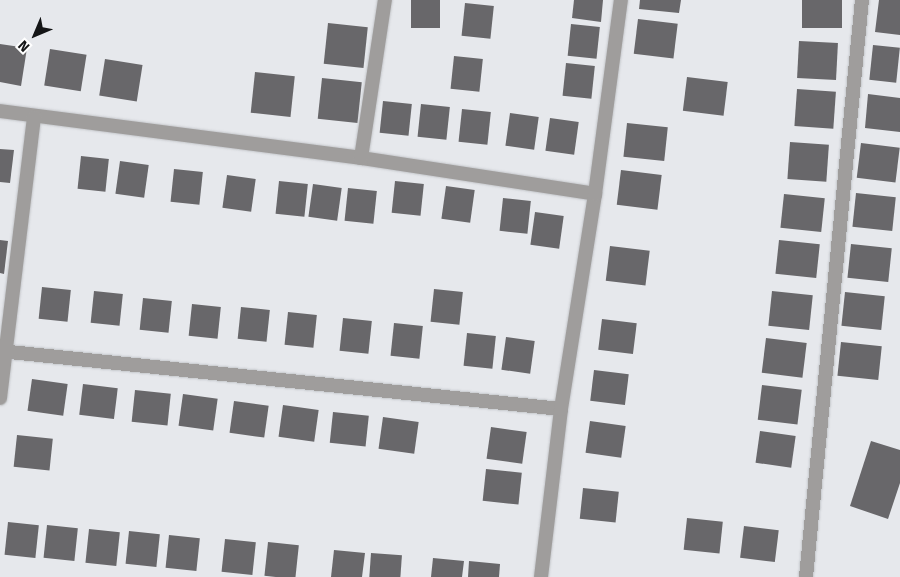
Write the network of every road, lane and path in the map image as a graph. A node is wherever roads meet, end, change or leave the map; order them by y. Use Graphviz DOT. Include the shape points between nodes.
graph roads {
  1 [pos="385,0"];
  2 [pos="621,0"];
  3 [pos="862,0"];
  4 [pos="0,112"];
  5 [pos="34,117"];
  6 [pos="361,158"];
  7 [pos="596,194"];
  8 [pos="2,352"];
  9 [pos="0,398"];
  10 [pos="561,409"];
  11 [pos="541,577"];
  12 [pos="806,577"];
  1 -- 6 [label="street"];
  2 -- 7 [label="street"];
  3 -- 12 [label="street"];
  4 -- 5 [label="street"];
  5 -- 6 [label="street"];
  5 -- 8 [label="street"];
  6 -- 7 [label="street"];
  7 -- 10 [label="street"];
  8 -- 9 [label="street"];
  8 -- 10 [label="street"];
  10 -- 11 [label="street"];
}
